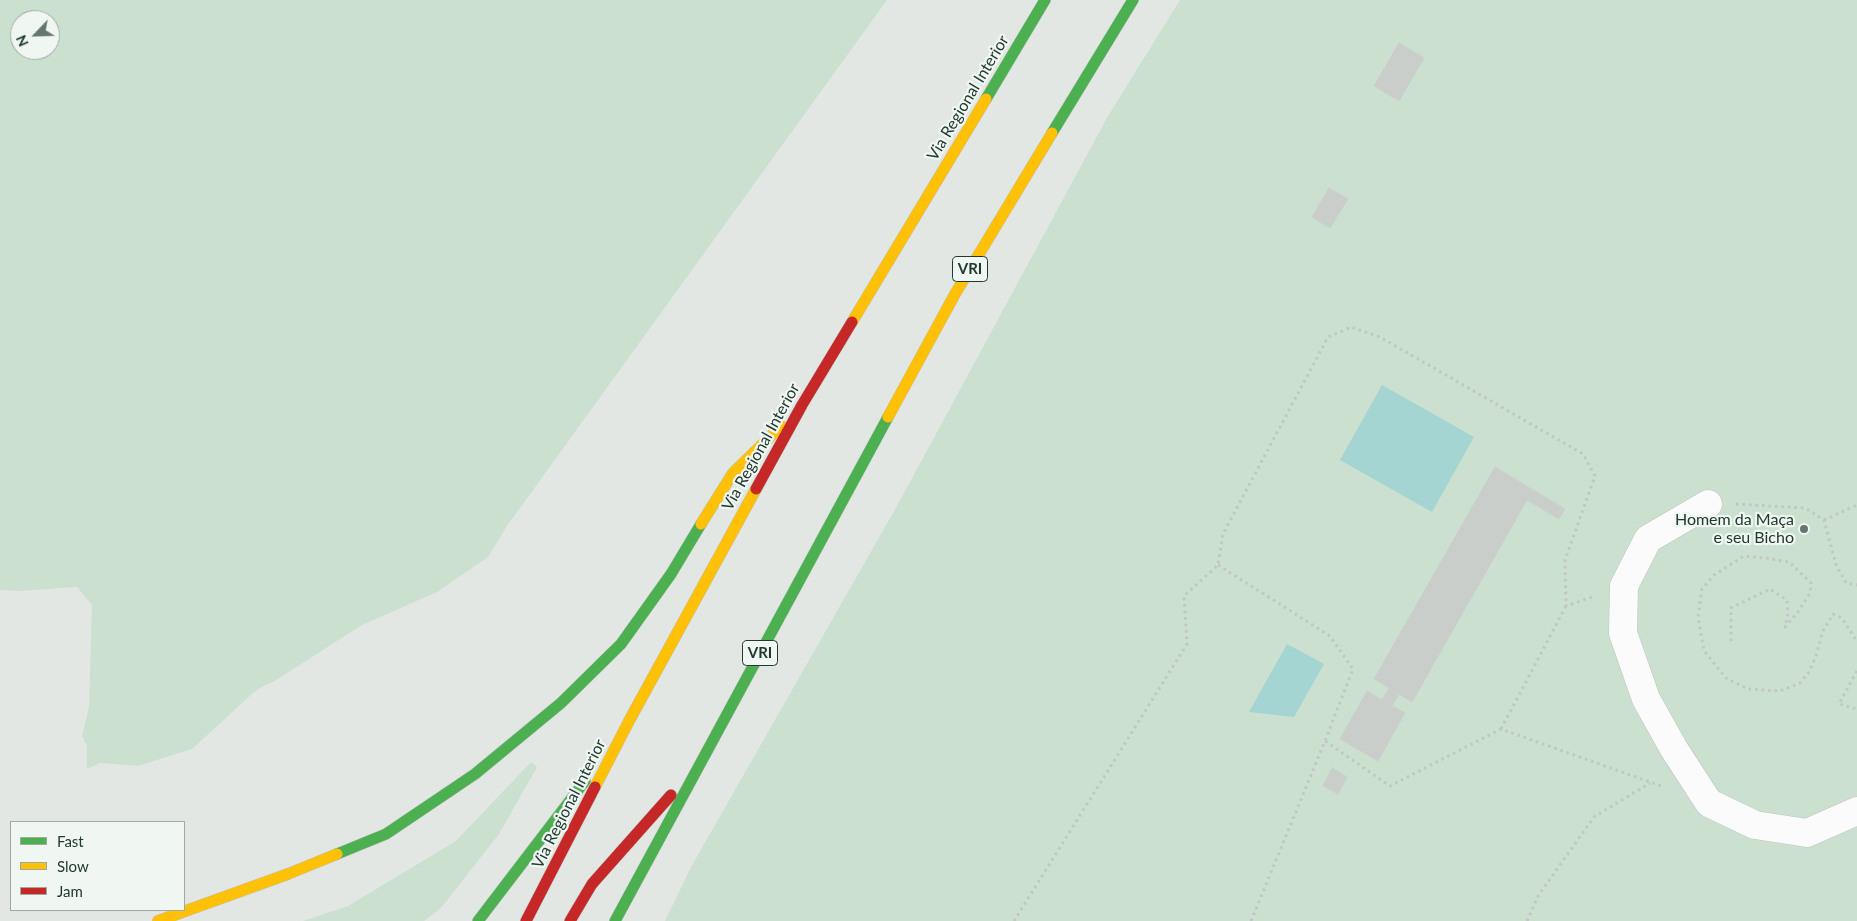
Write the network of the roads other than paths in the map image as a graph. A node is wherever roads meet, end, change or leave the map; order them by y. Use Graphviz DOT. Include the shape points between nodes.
graph roads {
  1 [pos="1045,0"];
  2 [pos="1133,0"];
  3 [pos="802,406"];
  4 [pos="1708,504"];
  5 [pos="629,722"];
  6 [pos="702,761"];
  7 [pos="1857,811"];
  8 [pos="158,921"];
  9 [pos="478,921"];
  10 [pos="526,921"];
  11 [pos="570,921"];
  12 [pos="615,921"];
  1 -- 3 [label="highway, Via Regional Interior"];
  2 -- 6 [label="highway, VRI" via="955,294"];
  3 -- 5 [label="highway, Via Regional Interior"];
  3 -- 8 [label="highway" via="733,473 671,574 621,644 561,703 475,774 386,834"];
  4 -- 7 [label="street" via="1648,539 1624,586 1623,634 1646,699 1709,803 1755,825 1807,833"];
  5 -- 9 [label="highway"];
  5 -- 10 [label="highway, Via Regional Interior"];
  6 -- 11 [label="highway" via="592,884"];
  6 -- 12 [label="highway, VRI"];
}
